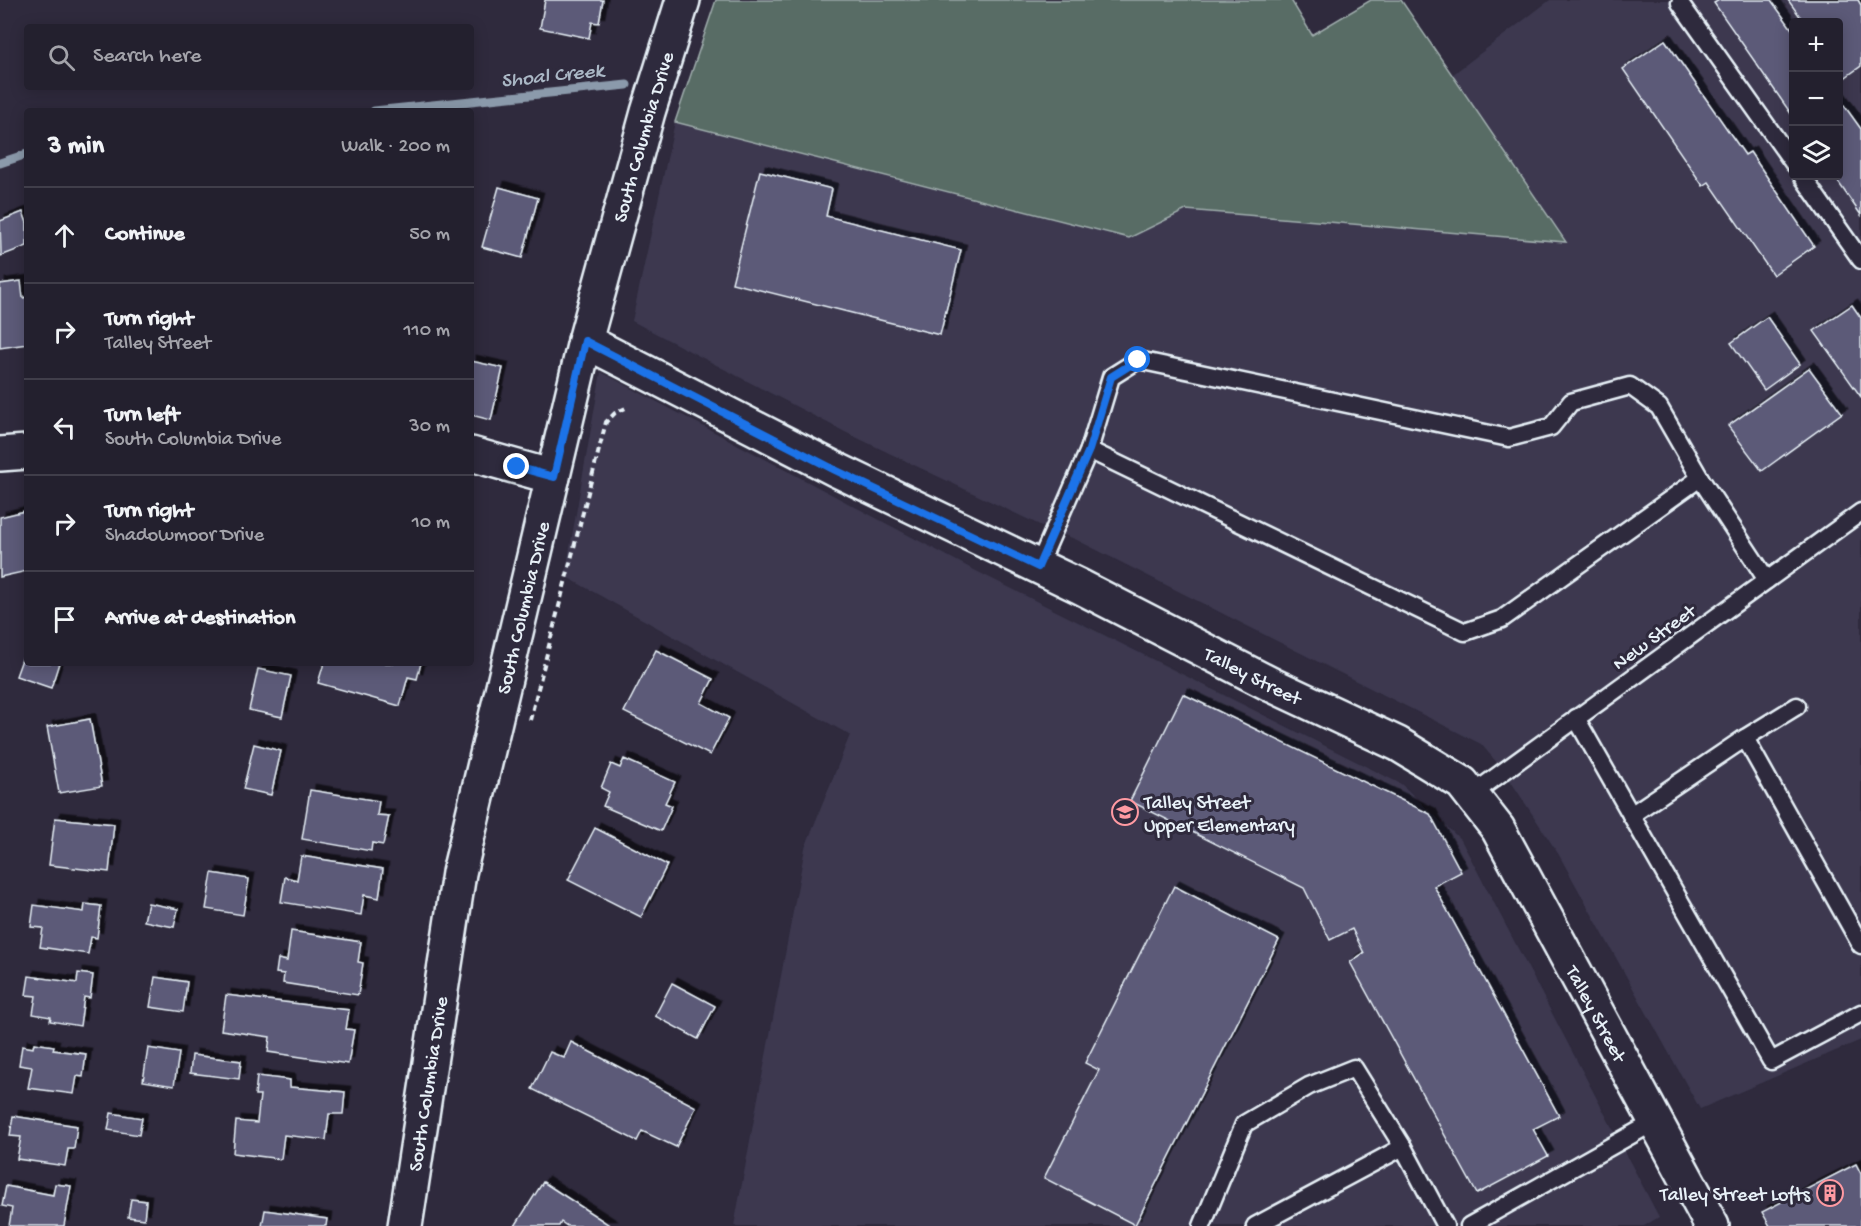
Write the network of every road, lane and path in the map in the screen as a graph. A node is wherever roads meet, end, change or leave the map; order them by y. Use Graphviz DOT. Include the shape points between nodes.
graph roads {
  1 [pos="683,0"];
  2 [pos="1680,3"];
  3 [pos="1789,157"];
  4 [pos="1805,180"];
  5 [pos="1861,260"];
  6 [pos="585,341"];
  7 [pos="1089,450"];
  8 [pos="24,452"];
  9 [pos="0,454"];
  10 [pos="474,455"];
  11 [pos="554,477"];
  12 [pos="1700,478"];
  13 [pos="1861,512"];
  14 [pos="1038,567"];
  15 [pos="1767,580"];
  16 [pos="1797,706"];
  17 [pos="1576,718"];
  18 [pos="1745,738"];
  19 [pos="1471,795"];
  20 [pos="1631,815"];
  21 [pos="1861,945"];
  22 [pos="1861,1013"];
  23 [pos="1656,1121"];
  24 [pos="1403,1147"];
  25 [pos="405,1226"];
  26 [pos="1202,1226"];
  27 [pos="1255,1226"];
  28 [pos="1445,1226"];
  29 [pos="1469,1226"];
  30 [pos="1712,1226"];
  1 -- 6 [label="street, South Columbia Drive"];
  2 -- 3 [label="lane"];
  4 -- 5 [label="lane"];
  6 -- 11 [label="street, South Columbia Drive"];
  6 -- 14 [label="street, Talley Street" via="835,470"];
  7 -- 12 [label="lane" via="1465,632 1503,619"];
  7 -- 12 [label="lane" via="1111,377 1138,360 1509,438 1551,427 1571,402 1630,386 1659,407"];
  7 -- 14 [label="lane"];
  8 -- 9 [label="street"];
  10 -- 11 [label="street"];
  11 -- 25 [label="street, South Columbia Drive" via="459,873"];
  12 -- 15 [label="lane"];
  13 -- 15 [label="lane, New Street"];
  14 -- 19 [label="street, Talley Street" via="1398,744 1462,783"];
  15 -- 17 [label="lane, New Street"];
  16 -- 18 [label="lane"];
  17 -- 19 [label="lane, New Street"];
  17 -- 20 [label="lane"];
  18 -- 20 [label="lane"];
  18 -- 21 [label="lane"];
  19 -- 23 [label="street, Talley Street" via="1498,829"];
  20 -- 22 [label="lane" via="1771,1061"];
  23 -- 29 [label="lane"];
  23 -- 30 [label="street, Talley Street"];
  24 -- 26 [label="lane" via="1354,1068 1309,1086 1244,1124"];
  24 -- 27 [label="lane"];
  24 -- 28 [label="lane"];
}
